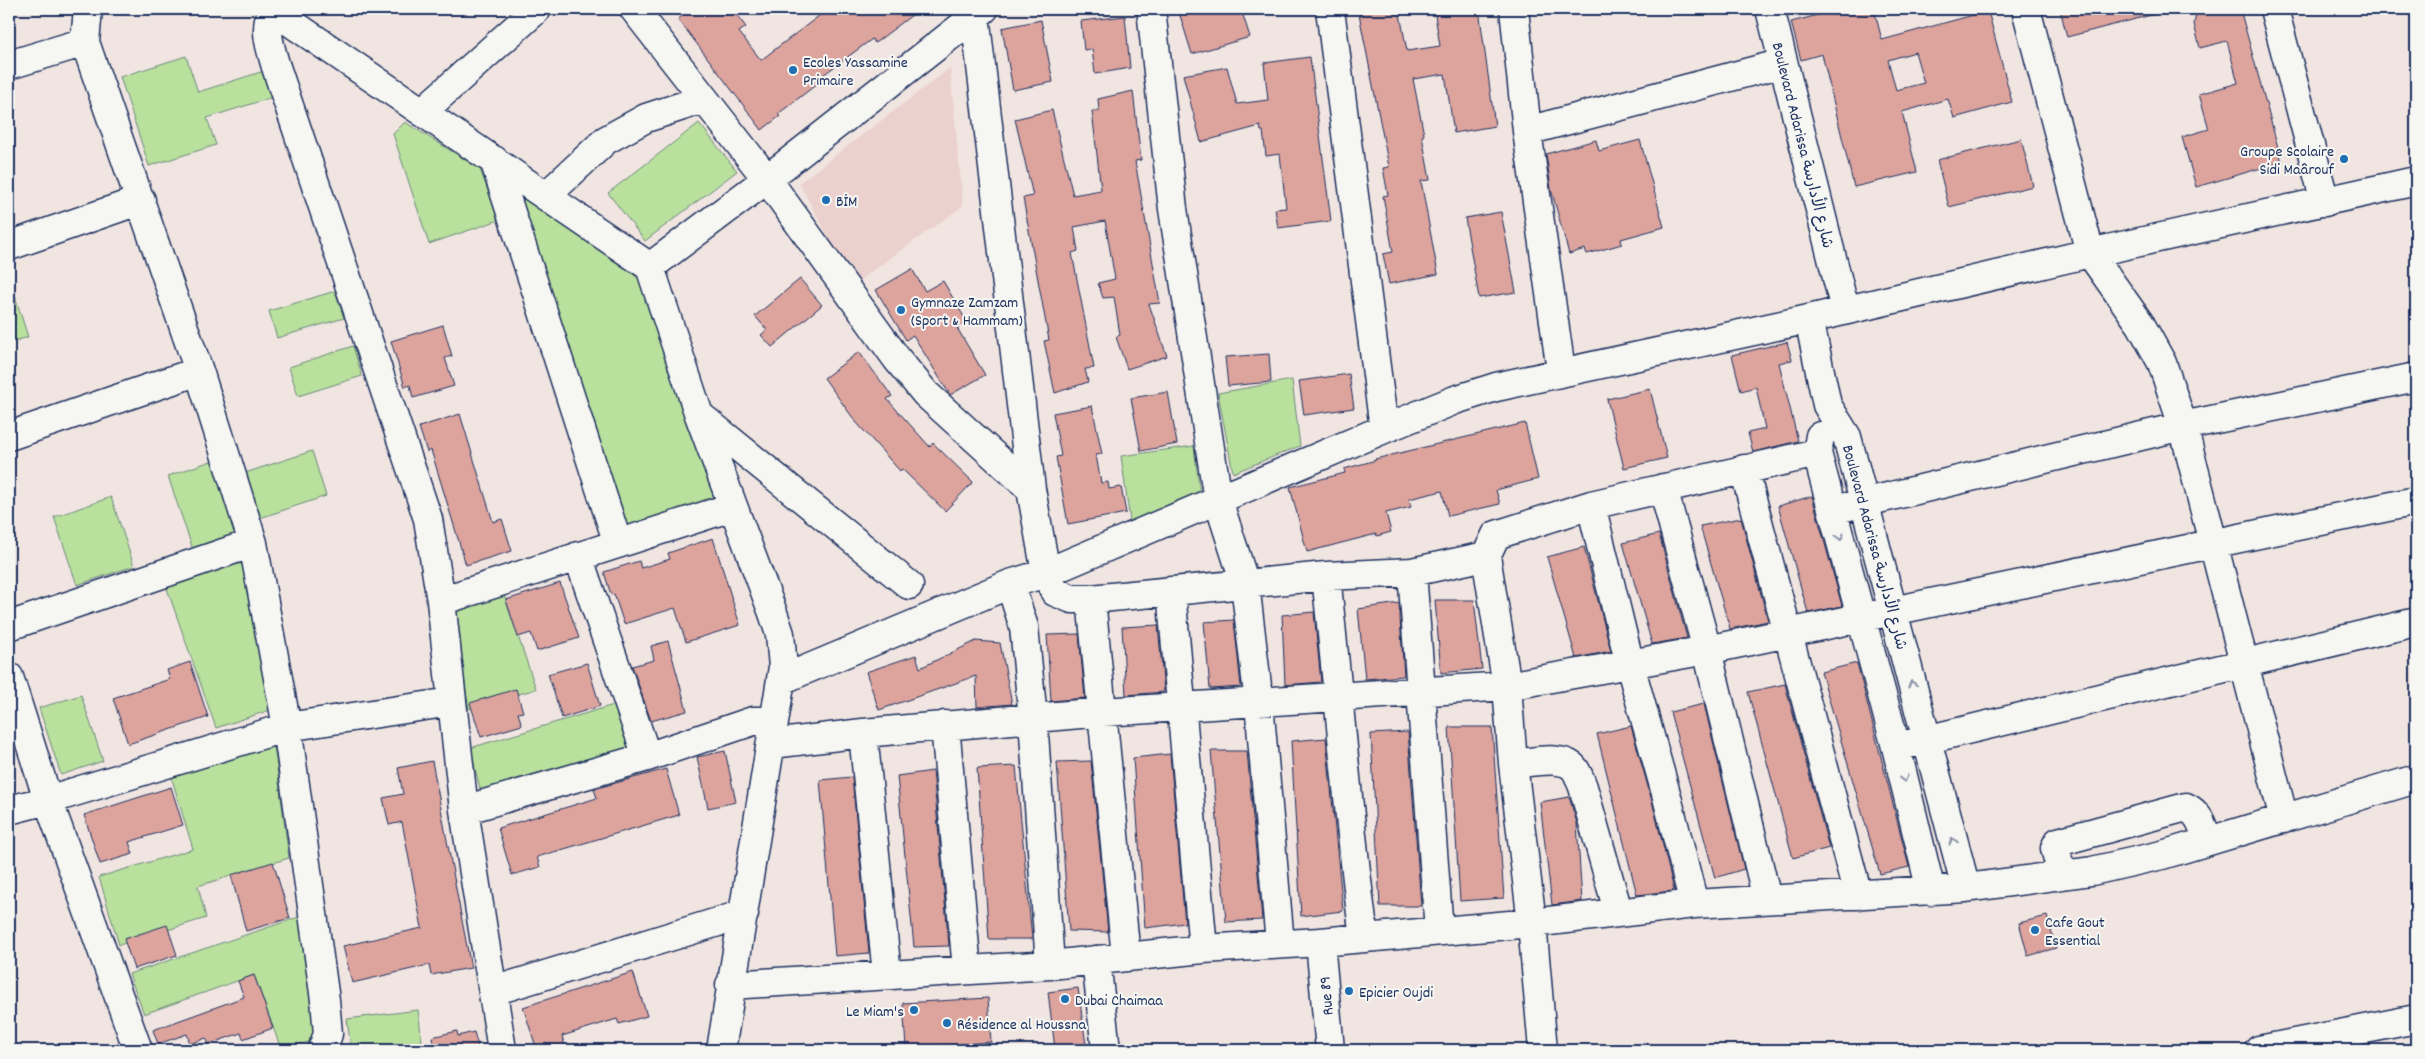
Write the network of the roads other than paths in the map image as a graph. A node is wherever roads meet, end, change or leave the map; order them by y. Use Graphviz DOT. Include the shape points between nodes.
graph roads {
  1 [pos="88,9"];
  2 [pos="272,9"];
  3 [pos="537,9"];
  4 [pos="634,9"];
  5 [pos="1151,9"];
  6 [pos="1330,9"];
  7 [pos="1514,9"];
  8 [pos="1770,9"];
  9 [pos="2026,9"];
  10 [pos="2274,9"];
  11 [pos="980,12"];
  12 [pos="85,42"];
  13 [pos="1783,63"];
  14 [pos="9,65"];
  15 [pos="704,99"];
  16 [pos="422,112"];
  17 [pos="1527,131"];
  18 [pos="494,160"];
  19 [pos="767,179"];
  20 [pos="2416,181"];
  21 [pos="546,196"];
  22 [pos="141,200"];
  23 [pos="2325,202"];
  24 [pos="9,246"];
  25 [pos="2090,253"];
  26 [pos="650,267"];
  27 [pos="1845,310"];
  28 [pos="1809,319"];
  29 [pos="199,371"];
  30 [pos="1561,371"];
  31 [pos="2416,377"];
  32 [pos="1827,405"];
  33 [pos="699,415"];
  34 [pos="2183,426"];
  35 [pos="1384,429"];
  36 [pos="9,436"];
  37 [pos="1817,453"];
  38 [pos="1744,469"];
  39 [pos="1663,488"];
  40 [pos="1031,489"];
  41 [pos="1218,500"];
  42 [pos="2416,500"];
  43 [pos="1865,501"];
  44 [pos="1591,506"];
  45 [pos="732,507"];
  46 [pos="1833,510"];
  47 [pos="253,543"];
  48 [pos="2214,543"];
  49 [pos="618,544"];
  50 [pos="578,556"];
  51 [pos="1486,556"];
  52 [pos="1412,572"];
  53 [pos="1046,573"];
  54 [pos="1326,576"];
  55 [pos="1010,584"];
  56 [pos="1246,584"];
  57 [pos="909,585"];
  58 [pos="1171,591"];
  59 [pos="1091,599"];
  60 [pos="441,601"];
  61 [pos="1891,610"];
  62 [pos="1862,617"];
  63 [pos="2416,622"];
  64 [pos="9,626"];
  65 [pos="1788,632"];
  66 [pos="1707,650"];
  67 [pos="2244,663"];
  68 [pos="1630,665"];
  69 [pos="9,677"];
  70 [pos="782,680"];
  71 [pos="1507,686"];
  72 [pos="1420,691"];
  73 [pos="1339,696"];
  74 [pos="451,702"];
  75 [pos="1259,703"];
  76 [pos="1181,708"];
  77 [pos="1103,712"];
  78 [pos="1033,719"];
  79 [pos="945,725"];
  80 [pos="287,727"];
  81 [pos="773,732"];
  82 [pos="863,733"];
  83 [pos="1927,739"];
  84 [pos="1896,747"];
  85 [pos="647,757"];
  86 [pos="1513,764"];
  87 [pos="2416,779"];
  88 [pos="48,800"];
  89 [pos="9,810"];
  90 [pos="464,810"];
  91 [pos="2284,819"];
  92 [pos="2208,842"];
  93 [pos="2062,875"];
  94 [pos="1966,888"];
  95 [pos="1931,891"];
  96 [pos="1858,895"];
  97 [pos="1767,899"];
  98 [pos="1694,904"];
  99 [pos="1618,911"];
  100 [pos="744,914"];
  101 [pos="1532,923"];
  102 [pos="1439,931"];
  103 [pos="1364,937"];
  104 [pos="1320,942"];
  105 [pos="1280,944"];
  106 [pos="1203,949"];
  107 [pos="1126,957"];
  108 [pos="1096,960"];
  109 [pos="1050,965"];
  110 [pos="967,970"];
  111 [pos="887,975"];
  112 [pos="730,985"];
  113 [pos="493,991"];
  114 [pos="2416,1019"];
  115 [pos="138,1050"];
  116 [pos="322,1050"];
  117 [pos="502,1050"];
  118 [pos="721,1050"];
  119 [pos="1106,1050"];
  120 [pos="1330,1050"];
  121 [pos="1543,1050"];
  122 [pos="2259,1050"];
  1 -- 12 [label="street"];
  2 -- 16 [label="street"];
  2 -- 60 [label="street" via="267,31 276,67 428,519"];
  3 -- 16 [label="street"];
  4 -- 15 [label="street"];
  5 -- 41 [label="street" via="1173,209"];
  6 -- 35 [label="street"];
  7 -- 17 [label="street"];
  8 -- 13 [label="street, Boulevard Adarissa شارع الأدارسة"];
  9 -- 25 [label="street"];
  10 -- 23 [label="street"];
  11 -- 19 [label="street"];
  11 -- 40 [label="street"];
  12 -- 14 [label="street"];
  12 -- 22 [label="street"];
  13 -- 17 [label="street"];
  13 -- 27 [label="street, Boulevard Adarissa شارع الأدارسة"];
  15 -- 19 [label="street"];
  15 -- 21 [label="street" via="646,118 606,140"];
  16 -- 18 [label="street"];
  17 -- 30 [label="street"];
  18 -- 21 [label="street"];
  18 -- 49 [label="street"];
  19 -- 26 [label="street"];
  19 -- 40 [label="street" via="926,394"];
  20 -- 23 [label="street"];
  21 -- 26 [label="street"];
  22 -- 24 [label="street"];
  22 -- 29 [label="street"];
  23 -- 25 [label="street"];
  25 -- 27 [label="street"];
  25 -- 34 [label="street" via="2158,355"];
  26 -- 33 [label="street"];
  27 -- 28 [label="street"];
  28 -- 30 [label="street"];
  28 -- 32 [label="street"];
  29 -- 36 [label="street"];
  29 -- 47 [label="street"];
  30 -- 35 [label="street" via="1455,400"];
  31 -- 34 [label="street"];
  32 -- 37 [label="street, Boulevard Adarissa شارع الأدارسة"];
  32 -- 43 [label="street, Boulevard Adarissa شارع الأدارسة" via="1847,437"];
  33 -- 45 [label="street"];
  33 -- 57 [label="street"];
  34 -- 43 [label="street"];
  34 -- 48 [label="street"];
  35 -- 41 [label="street"];
  37 -- 38 [label="street"];
  37 -- 46 [label="street, Boulevard Adarissa شارع الأدارسة"];
  38 -- 39 [label="street"];
  38 -- 65 [label="street"];
  39 -- 44 [label="street"];
  39 -- 66 [label="street"];
  40 -- 53 [label="street"];
  41 -- 53 [label="street"];
  41 -- 56 [label="street"];
  42 -- 48 [label="street"];
  43 -- 46 [label="street"];
  43 -- 61 [label="street, Boulevard Adarissa شارع الأدارسة"];
  44 -- 51 [label="street" via="1496,535"];
  44 -- 68 [label="street"];
  45 -- 49 [label="street"];
  45 -- 70 [label="street" via="780,634"];
  46 -- 62 [label="street, Boulevard Adarissa شارع الأدارسة, one-way"];
  47 -- 64 [label="street"];
  47 -- 80 [label="street"];
  48 -- 61 [label="street"];
  48 -- 67 [label="street"];
  49 -- 50 [label="street"];
  50 -- 60 [label="street"];
  50 -- 85 [label="street"];
  51 -- 52 [label="street"];
  51 -- 71 [label="street"];
  52 -- 54 [label="street"];
  52 -- 72 [label="street"];
  53 -- 55 [label="street"];
  53 -- 59 [label="street" via="1055,592 1072,599"];
  54 -- 56 [label="street"];
  54 -- 73 [label="street"];
  55 -- 70 [label="street"];
  55 -- 78 [label="street" via="1024,627"];
  56 -- 58 [label="street"];
  56 -- 75 [label="street"];
  58 -- 59 [label="street"];
  58 -- 76 [label="street"];
  59 -- 77 [label="street"];
  60 -- 74 [label="street"];
  61 -- 62 [label="street"];
  83 -- 61 [label="street, Boulevard Adarissa شارع الأدارسة, one-way"];
  62 -- 65 [label="street"];
  62 -- 84 [label="street, Boulevard Adarissa شارع الأدارسة"];
  63 -- 67 [label="street"];
  65 -- 66 [label="street"];
  65 -- 96 [label="street"];
  66 -- 68 [label="street"];
  66 -- 97 [label="street"];
  67 -- 83 [label="street"];
  67 -- 91 [label="street"];
  68 -- 71 [label="street"];
  68 -- 98 [label="street"];
  69 -- 88 [label="street"];
  70 -- 81 [label="street"];
  71 -- 72 [label="street"];
  71 -- 86 [label="street"];
  72 -- 73 [label="street"];
  72 -- 102 [label="street"];
  73 -- 75 [label="street"];
  73 -- 103 [label="street" via="1350,827"];
  74 -- 80 [label="street"];
  74 -- 90 [label="street"];
  75 -- 76 [label="street"];
  75 -- 105 [label="street"];
  76 -- 77 [label="street"];
  76 -- 106 [label="street"];
  77 -- 78 [label="street"];
  77 -- 107 [label="street"];
  78 -- 79 [label="street"];
  78 -- 109 [label="street"];
  79 -- 82 [label="street"];
  79 -- 110 [label="street"];
  80 -- 88 [label="street"];
  80 -- 116 [label="street" via="325,1000 328,1034"];
  81 -- 82 [label="street"];
  81 -- 85 [label="street" via="753,721"];
  81 -- 100 [label="street"];
  82 -- 111 [label="street"];
  83 -- 84 [label="street"];
  94 -- 83 [label="street, Boulevard Adarissa شارع الأدارسة, one-way"];
  84 -- 95 [label="street, Boulevard Adarissa شارع الأدارسة, one-way"];
  85 -- 90 [label="street"];
  86 -- 99 [label="street" via="1556,762 1568,764 1576,771"];
  86 -- 101 [label="street"];
  87 -- 91 [label="street"];
  88 -- 89 [label="street"];
  88 -- 115 [label="street"];
  90 -- 113 [label="street"];
  91 -- 92 [label="street"];
  92 -- 93 [label="street" via="2154,857"];
  92 -- 93 [label="street" via="2194,810 2186,807 2065,838 2055,848"];
  93 -- 94 [label="street"];
  94 -- 95 [label="street"];
  95 -- 96 [label="street"];
  96 -- 97 [label="street"];
  97 -- 98 [label="street"];
  98 -- 99 [label="street"];
  99 -- 101 [label="street"];
  100 -- 112 [label="street"];
  100 -- 113 [label="street"];
  101 -- 102 [label="street"];
  101 -- 121 [label="street"];
  102 -- 103 [label="street"];
  103 -- 104 [label="street"];
  104 -- 105 [label="street"];
  104 -- 120 [label="street, Rue 89"];
  105 -- 106 [label="street"];
  106 -- 107 [label="street"];
  107 -- 108 [label="street"];
  108 -- 109 [label="street"];
  108 -- 119 [label="street"];
  109 -- 110 [label="street"];
  110 -- 111 [label="street"];
  111 -- 112 [label="street"];
  112 -- 118 [label="street"];
  113 -- 117 [label="street"];
  114 -- 122 [label="street"];
}
